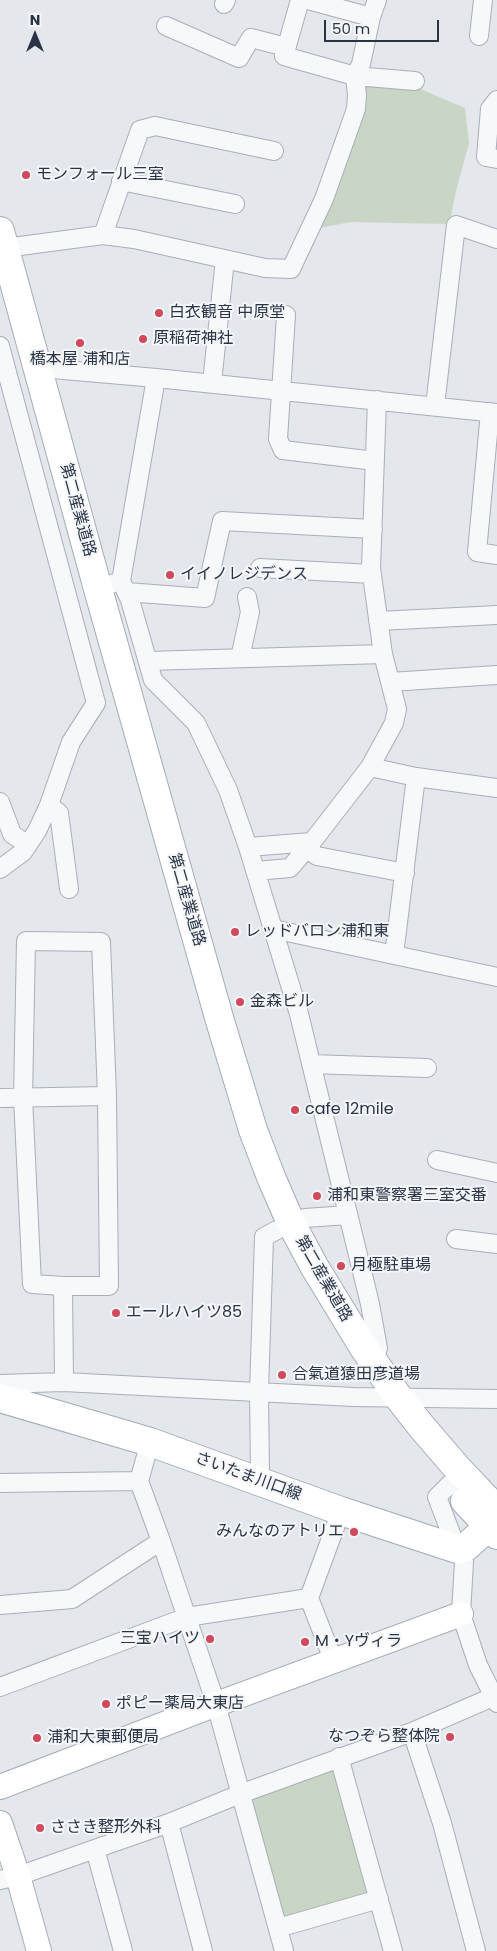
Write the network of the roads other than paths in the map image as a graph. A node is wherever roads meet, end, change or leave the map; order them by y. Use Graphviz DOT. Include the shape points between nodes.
graph roads {
  1 [pos="300,0"];
  2 [pos="308,0"];
  3 [pos="377,0"];
  4 [pos="483,0"];
  5 [pos="371,17"];
  6 [pos="166,26"];
  7 [pos="479,36"];
  8 [pos="286,47"];
  9 [pos="355,76"];
  10 [pos="415,81"];
  11 [pos="497,100"];
  12 [pos="274,151"];
  13 [pos="497,158"];
  14 [pos="121,181"];
  15 [pos="235,204"];
  16 [pos="103,235"];
  17 [pos="3,239"];
  18 [pos="497,239"];
  19 [pos="225,259"];
  20 [pos="0,298"];
  21 [pos="286,315"];
  22 [pos="0,346"];
  23 [pos="39,371"];
  24 [pos="156,378"];
  25 [pos="212,383"];
  26 [pos="282,390"];
  27 [pos="377,400"];
  28 [pos="435,406"];
  29 [pos="494,413"];
  30 [pos="375,461"];
  31 [pos="373,529"];
  32 [pos="497,555"];
  33 [pos="260,568"];
  34 [pos="372,574"];
  35 [pos="115,587"];
  36 [pos="248,597"];
  37 [pos="497,615"];
  38 [pos="378,621"];
  39 [pos="383,654"];
  40 [pos="240,658"];
  41 [pos="148,661"];
  42 [pos="497,675"];
  43 [pos="390,682"];
  44 [pos="370,768"];
  45 [pos="416,777"];
  46 [pos="497,788"];
  47 [pos="0,802"];
  48 [pos="49,805"];
  49 [pos="310,845"];
  50 [pos="28,846"];
  51 [pos="248,847"];
  52 [pos="0,869"];
  53 [pos="255,871"];
  54 [pos="405,873"];
  55 [pos="69,889"];
  56 [pos="273,929"];
  57 [pos="394,955"];
  58 [pos="497,977"];
  59 [pos="311,1064"];
  60 [pos="427,1068"];
  61 [pos="107,1096"];
  62 [pos="0,1098"];
  63 [pos="23,1098"];
  64 [pos="436,1160"];
  65 [pos="497,1173"];
  66 [pos="348,1215"];
  67 [pos="284,1226"];
  68 [pos="456,1239"];
  69 [pos="497,1244"];
  70 [pos="63,1286"];
  71 [pos="374,1362"];
  72 [pos="64,1382"];
  73 [pos="0,1384"];
  74 [pos="259,1392"];
  75 [pos="388,1397"];
  76 [pos="0,1398"];
  77 [pos="497,1399"];
  78 [pos="150,1442"];
  79 [pos="258,1480"];
  80 [pos="139,1481"];
  81 [pos="0,1483"];
  82 [pos="450,1484"];
  83 [pos="341,1511"];
  84 [pos="494,1523"];
  85 [pos="161,1541"];
  86 [pos="459,1549"];
  87 [pos="309,1598"];
  88 [pos="0,1605"];
  89 [pos="461,1614"];
  90 [pos="187,1617"];
  91 [pos="334,1662"];
  92 [pos="0,1687"];
  93 [pos="496,1700"];
  94 [pos="216,1704"];
  95 [pos="412,1732"];
  96 [pos="339,1757"];
  97 [pos="0,1788"];
  98 [pos="240,1794"];
  99 [pos="0,1823"];
  100 [pos="169,1823"];
  101 [pos="95,1849"];
  102 [pos="9,1878"];
  103 [pos="379,1899"];
  104 [pos="278,1928"];
  105 [pos="39,1951"];
  106 [pos="123,1951"];
  107 [pos="203,1951"];
  108 [pos="284,1951"];
  109 [pos="393,1951"];
  110 [pos="476,1951"];
  1 -- 8 [label="street"];
  2 -- 5 [label="street"];
  3 -- 5 [label="street"];
  4 -- 7 [label="street"];
  5 -- 9 [label="street"];
  6 -- 8 [label="street" via="239,58 251,38"];
  8 -- 9 [label="street" via="284,56"];
  9 -- 10 [label="street"];
  9 -- 19 [label="street" via="356,108 324,199 292,269 265,268"];
  11 -- 13 [label="street" via="490,109 486,157"];
  12 -- 14 [label="street" via="155,126 140,130"];
  14 -- 15 [label="street"];
  14 -- 16 [label="street"];
  16 -- 17 [label="street"];
  16 -- 19 [label="street"];
  17 -- 23 [label="main road, 第二産業道路"];
  18 -- 28 [label="street" via="456,225"];
  19 -- 25 [label="street"];
  20 -- 67 [label="main road, 第二産業道路" via="80,594 221,1083 256,1183"];
  21 -- 26 [label="street"];
  22 -- 48 [label="street" via="96,703 72,742"];
  23 -- 24 [label="street" via="52,369"];
  23 -- 35 [label="main road, 第二産業道路"];
  24 -- 25 [label="street"];
  24 -- 35 [label="street"];
  25 -- 26 [label="street"];
  26 -- 27 [label="street"];
  26 -- 30 [label="street" via="278,439 282,450"];
  27 -- 28 [label="street"];
  27 -- 30 [label="street"];
  28 -- 29 [label="street"];
  29 -- 32 [label="street" via="477,552"];
  30 -- 31 [label="street"];
  31 -- 34 [label="street"];
  31 -- 35 [label="street" via="222,521 205,598"];
  33 -- 34 [label="street"];
  34 -- 38 [label="street"];
  35 -- 41 [label="street"];
  35 -- 67 [label="main road, 第二産業道路" via="240,1088"];
  36 -- 40 [label="street" via="250,612"];
  37 -- 38 [label="street"];
  38 -- 39 [label="street"];
  39 -- 40 [label="street"];
  39 -- 43 [label="street"];
  40 -- 41 [label="street"];
  41 -- 51 [label="street" via="153,680 196,723 228,790"];
  42 -- 43 [label="street"];
  43 -- 44 [label="street" via="397,709 394,723"];
  44 -- 45 [label="street"];
  44 -- 49 [label="street"];
  45 -- 46 [label="street"];
  45 -- 54 [label="street"];
  47 -- 50 [label="street" via="12,834"];
  48 -- 50 [label="street"];
  48 -- 55 [label="street" via="60,813"];
  49 -- 51 [label="street"];
  49 -- 53 [label="street" via="290,868"];
  49 -- 54 [label="street" via="317,856"];
  50 -- 52 [label="street"];
  51 -- 53 [label="street"];
  53 -- 56 [label="street"];
  54 -- 57 [label="street"];
  56 -- 57 [label="street"];
  56 -- 59 [label="street"];
  57 -- 58 [label="street"];
  59 -- 60 [label="street"];
  59 -- 66 [label="street"];
  61 -- 63 [label="street"];
  61 -- 63 [label="street" via="101,942 26,941"];
  61 -- 70 [label="street" via="109,1286"];
  62 -- 63 [label="street"];
  63 -- 70 [label="street" via="32,1284"];
  64 -- 65 [label="street"];
  66 -- 67 [label="street" via="305,1218"];
  66 -- 71 [label="street" via="378,1348"];
  67 -- 71 [label="main road, 第二産業道路" via="314,1266"];
  67 -- 74 [label="street" via="264,1237"];
  67 -- 75 [label="main road, 第二産業道路" via="330,1326"];
  68 -- 69 [label="street"];
  70 -- 72 [label="street"];
  71 -- 75 [label="main road, 第二産業道路"];
  72 -- 73 [label="street"];
  72 -- 74 [label="street"];
  74 -- 75 [label="street"];
  74 -- 79 [label="street"];
  75 -- 77 [label="street"];
  75 -- 82 [label="main road, 第二産業道路"];
  75 -- 84 [label="main road, 第二産業道路" via="458,1469"];
  76 -- 78 [label="main road, さいたま川口線"];
  78 -- 79 [label="main road, さいたま川口線"];
  78 -- 80 [label="street"];
  79 -- 83 [label="main road, さいたま川口線"];
  80 -- 81 [label="street"];
  80 -- 85 [label="street"];
  82 -- 84 [label="main road, 第二産業道路"];
  82 -- 86 [label="street" via="437,1497"];
  83 -- 86 [label="main road, さいたま川口線"];
  83 -- 87 [label="street"];
  84 -- 86 [label="main road"];
  85 -- 88 [label="street" via="72,1599"];
  85 -- 90 [label="street"];
  86 -- 89 [label="street" via="464,1562"];
  87 -- 90 [label="street"];
  87 -- 91 [label="street"];
  89 -- 91 [label="street"];
  89 -- 93 [label="street" via="478,1665"];
  90 -- 92 [label="street"];
  90 -- 94 [label="street"];
  91 -- 94 [label="street"];
  93 -- 95 [label="street"];
  94 -- 97 [label="street"];
  94 -- 98 [label="street"];
  95 -- 96 [label="street"];
  95 -- 110 [label="street" via="442,1823"];
  96 -- 98 [label="street"];
  96 -- 103 [label="street"];
  98 -- 100 [label="street"];
  98 -- 104 [label="street"];
  99 -- 102 [label="street"];
  100 -- 101 [label="street"];
  100 -- 107 [label="street"];
  101 -- 102 [label="street"];
  101 -- 106 [label="street"];
  102 -- 105 [label="street"];
  103 -- 104 [label="street"];
  103 -- 109 [label="street"];
  104 -- 108 [label="street"];
}
